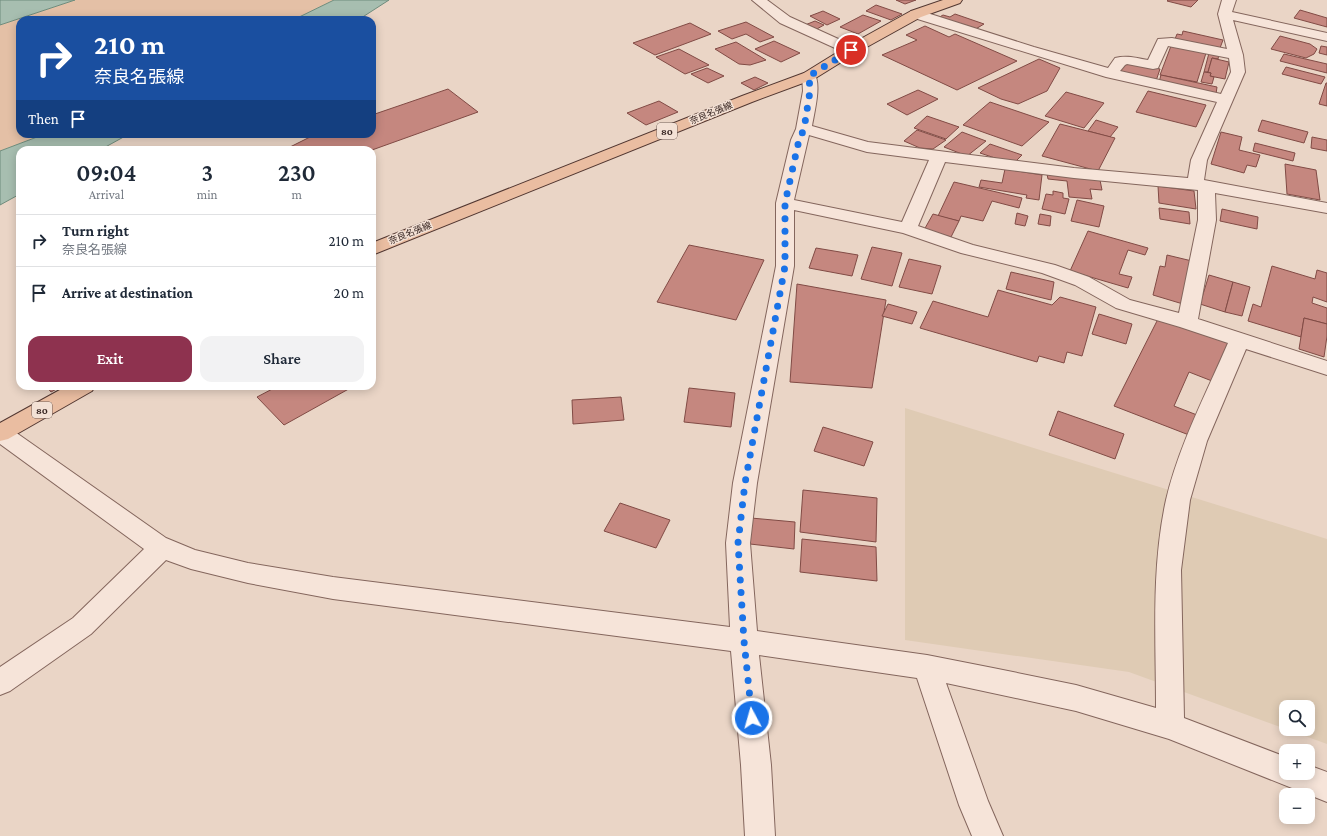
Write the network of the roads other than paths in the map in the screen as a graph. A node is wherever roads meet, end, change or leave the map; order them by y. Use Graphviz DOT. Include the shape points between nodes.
graph roads {
  1 [pos="758,0"];
  2 [pos="955,0"];
  3 [pos="1227,7"];
  4 [pos="916,14"];
  5 [pos="1327,37"];
  6 [pos="851,50"];
  7 [pos="1236,55"];
  8 [pos="1111,74"];
  9 [pos="809,76"];
  10 [pos="1225,99"];
  11 [pos="804,129"];
  12 [pos="938,157"];
  13 [pos="1203,185"];
  14 [pos="785,203"];
  15 [pos="1327,208"];
  16 [pos="908,228"];
  17 [pos="376,247"];
  18 [pos="1188,322"];
  19 [pos="1240,339"];
  20 [pos="1327,368"];
  21 [pos="77,390"];
  22 [pos="0,433"];
  23 [pos="163,547"];
  24 [pos="744,641"];
  25 [pos="927,667"];
  26 [pos="0,682"];
  27 [pos="1170,726"];
  28 [pos="1279,768"];
  29 [pos="1309,780"];
  30 [pos="1327,787"];
  31 [pos="760,836"];
  32 [pos="988,836"];
  1 -- 6 [label="street" via="785,20"];
  2 -- 4 [label="main road, 奈良名張線 / 80"];
  3 -- 5 [label="street"];
  3 -- 7 [label="street"];
  4 -- 6 [label="main road, 奈良名張線 / 80"];
  4 -- 8 [label="street"];
  6 -- 9 [label="main road, 奈良名張線 / 80"];
  7 -- 8 [label="street" via="1163,42 1153,65 1120,61"];
  7 -- 10 [label="street" via="1238,72"];
  8 -- 10 [label="street"];
  9 -- 11 [label="street" via="810,91"];
  9 -- 17 [label="main road, 奈良名張線 / 80"];
  10 -- 13 [label="street" via="1199,160"];
  11 -- 12 [label="street" via="867,147"];
  11 -- 14 [label="street" via="799,140"];
  12 -- 13 [label="street"];
  12 -- 16 [label="street"];
  13 -- 15 [label="street"];
  13 -- 18 [label="street" via="1206,191 1207,220"];
  14 -- 16 [label="street"];
  14 -- 24 [label="street" via="785,266 745,483 738,543"];
  16 -- 18 [label="street" via="967,249 1082,280 1123,304"];
  18 -- 19 [label="street"];
  19 -- 20 [label="street"];
  19 -- 27 [label="street" via="1196,441 1178,500 1168,570"];
  21 -- 22 [label="main road, 80"];
  22 -- 23 [label="street"];
  23 -- 24 [label="street" via="191,559 248,573 333,588"];
  23 -- 26 [label="street" via="82,626"];
  24 -- 25 [label="street"];
  24 -- 31 [label="street"];
  25 -- 27 [label="street" via="1076,698"];
  25 -- 32 [label="street" via="974,805"];
  27 -- 28 [label="street"];
  29 -- 30 [label="street"];
}
